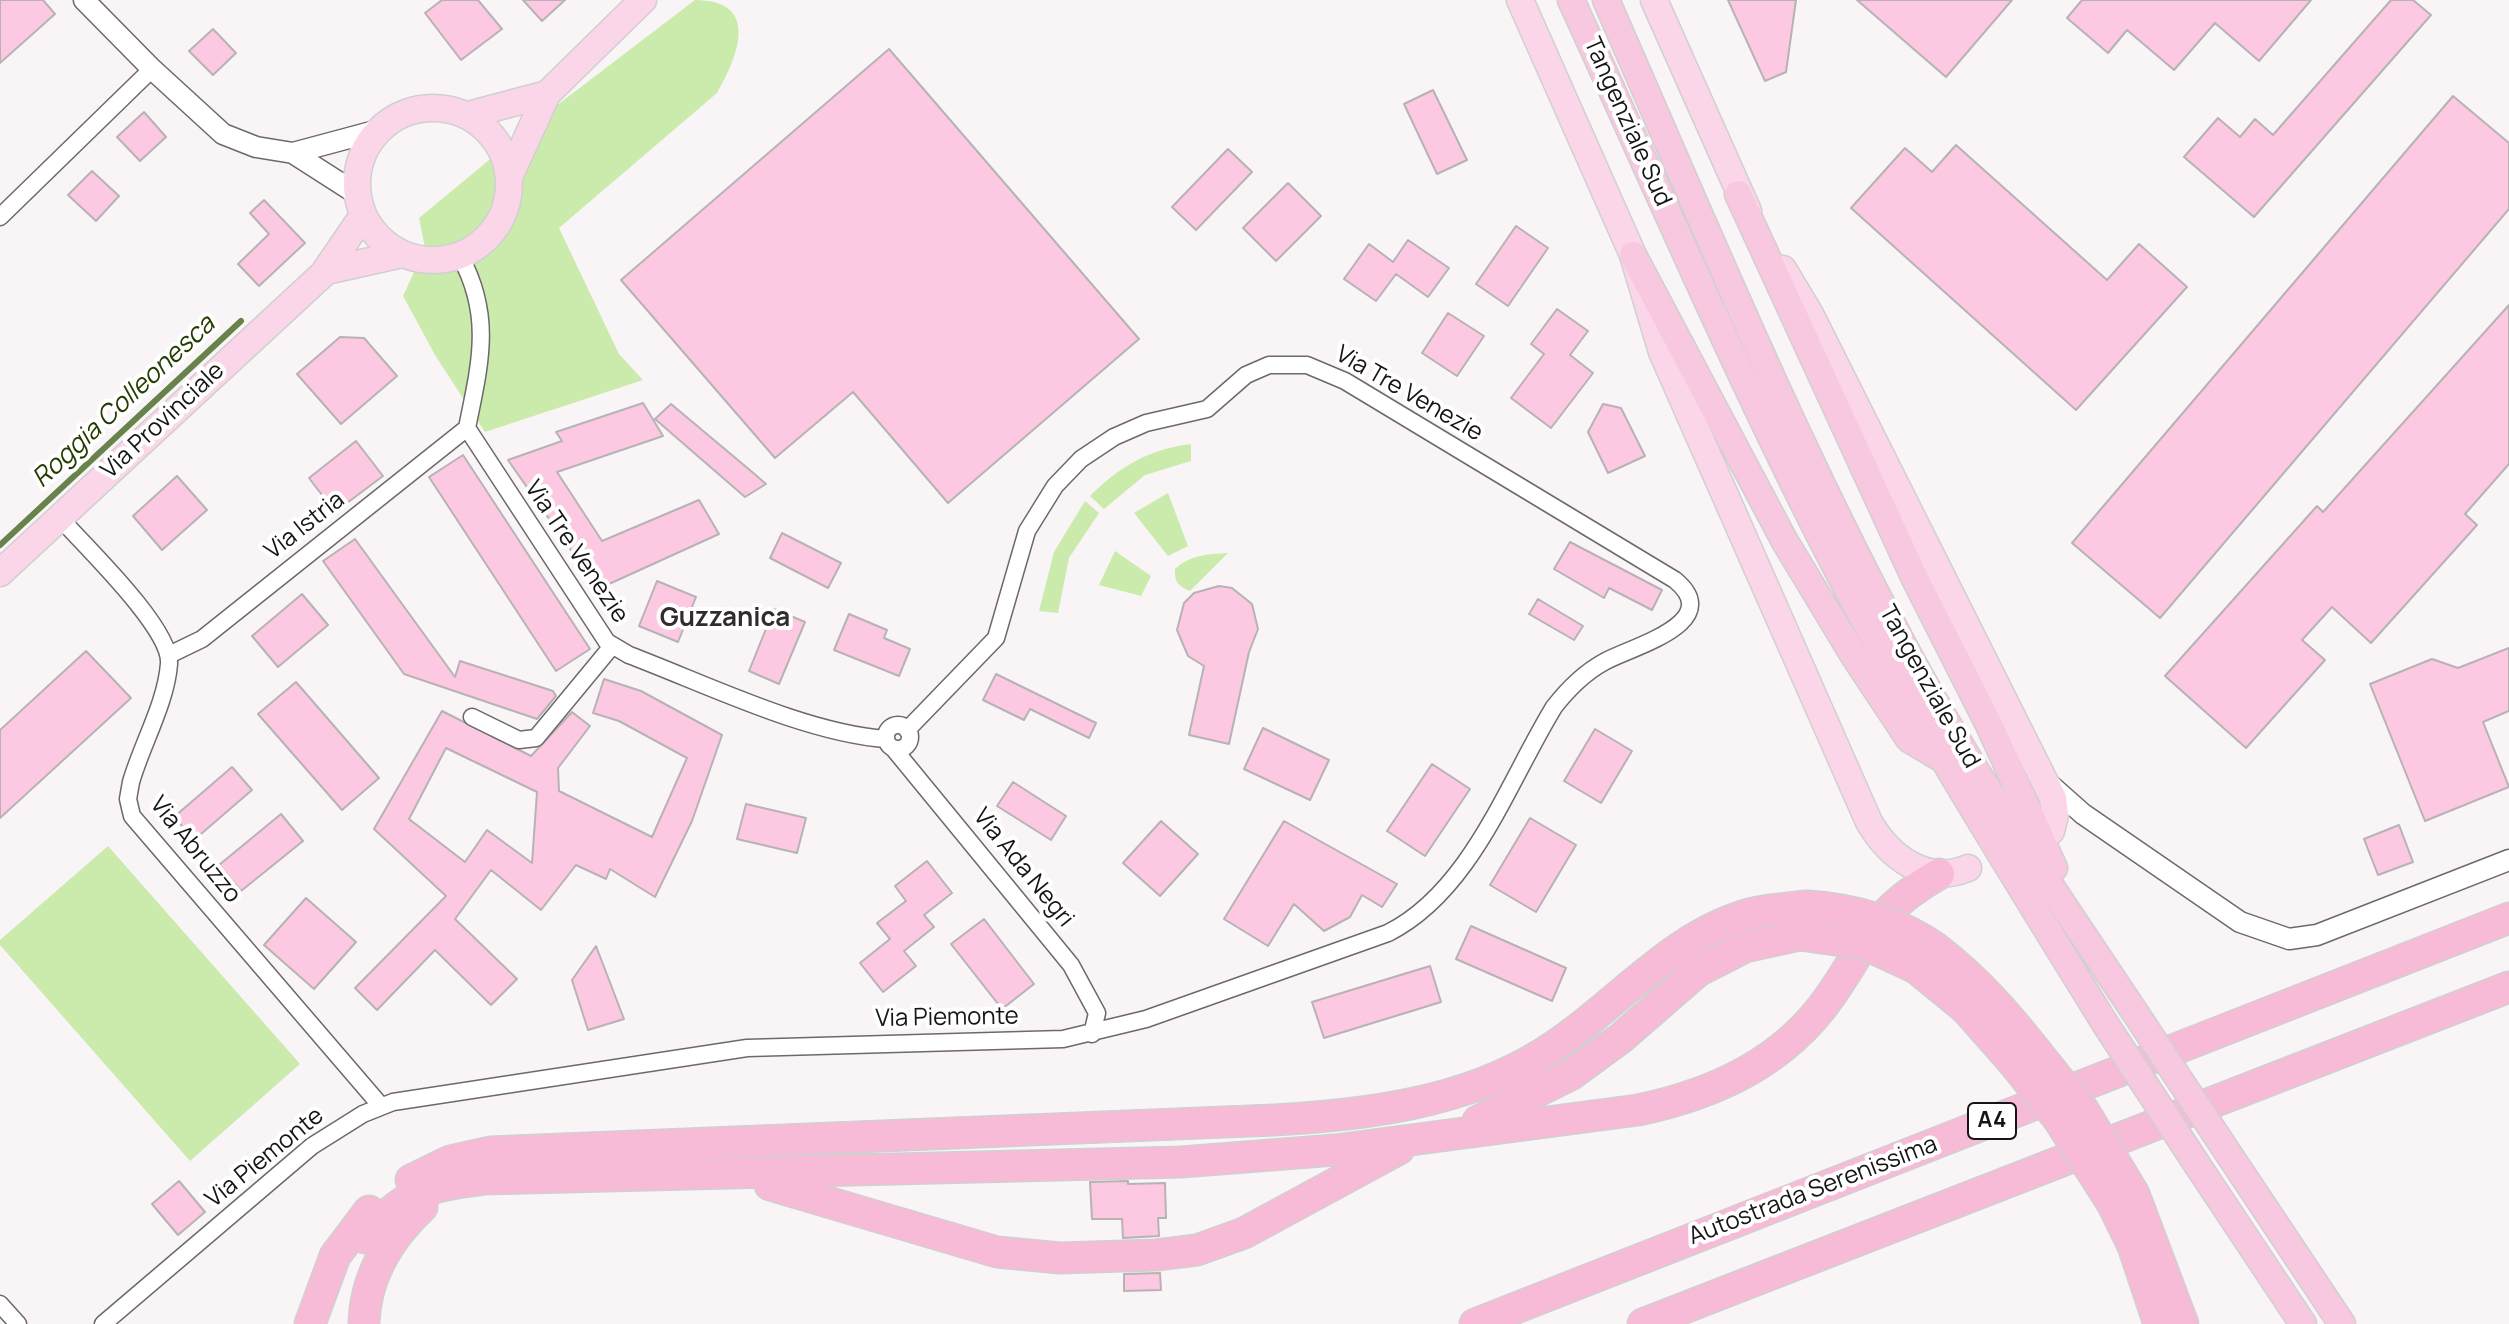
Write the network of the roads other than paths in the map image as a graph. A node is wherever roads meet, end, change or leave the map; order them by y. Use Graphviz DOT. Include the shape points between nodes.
graph roads {
  1 [pos="84,0"];
  2 [pos="643,0"];
  3 [pos="1520,0"];
  4 [pos="1571,0"];
  5 [pos="1606,0"];
  6 [pos="1654,0"];
  7 [pos="152,69"];
  8 [pos="547,94"];
  9 [pos="468,115"];
  10 [pos="375,131"];
  11 [pos="293,153"];
  12 [pos="509,177"];
  13 [pos="1738,194"];
  14 [pos="360,205"];
  15 [pos="0,217"];
  16 [pos="402,254"];
  17 [pos="1633,255"];
  18 [pos="460,256"];
  19 [pos="326,271"];
  20 [pos="467,428"];
  21 [pos="59,517"];
  22 [pos="0,573"];
  23 [pos="1690,602"];
  24 [pos="612,646"];
  25 [pos="169,655"];
  26 [pos="472,717"];
  27 [pos="898,740"];
  28 [pos="1942,759"];
  29 [pos="2044,780"];
  30 [pos="2105,827"];
  31 [pos="2051,831"];
  32 [pos="2509,860"];
  33 [pos="1968,868"];
  34 [pos="1939,874"];
  35 [pos="2509,918"];
  36 [pos="1926,958"];
  37 [pos="2109,974"];
  38 [pos="2509,987"];
  39 [pos="1092,1034"];
  40 [pos="381,1106"];
  41 [pos="1435,1137"];
  42 [pos="709,1175"];
  43 [pos="456,1183"];
  44 [pos="2123,1198"];
  45 [pos="381,1199"];
  46 [pos="365,1238"];
  47 [pos="2296,1256"];
  48 [pos="2282,1292"];
  49 [pos="0,1304"];
  50 [pos="103,1323"];
  51 [pos="18,1324"];
  52 [pos="310,1324"];
  53 [pos="331,1324"];
  54 [pos="364,1324"];
  55 [pos="1475,1324"];
  56 [pos="1643,1324"];
  57 [pos="2159,1324"];
  58 [pos="2183,1324"];
  59 [pos="2292,1324"];
  60 [pos="2303,1324"];
  61 [pos="2342,1324"];
  62 [pos="2352,1324"];
  1 -- 7 [label="street"];
  2 -- 8 [label="main road"];
  3 -- 17 [label="main road"];
  4 -- 28 [label="highway, Tangenziale Sud" via="1824,543"];
  5 -- 37 [label="highway, Tangenziale Sud" via="1804,447 1900,638 1987,790"];
  6 -- 13 [label="main road"];
  7 -- 11 [label="street" via="223,134"];
  7 -- 15 [label="street"];
  8 -- 9 [label="main road"];
  8 -- 12 [label="main road"];
  9 -- 10 [label="main road" via="423,109 389,120"];
  9 -- 12 [label="main road" via="491,135 505,157"];
  10 -- 11 [label="street"];
  10 -- 14 [label="main road, Via Provinciale" via="361,163"];
  11 -- 14 [label="street"];
  12 -- 18 [label="main road" via="507,207 495,230"];
  13 -- 29 [label="main road" via="1810,314"];
  13 -- 37 [label="highway" via="1915,579"];
  14 -- 16 [label="main road" via="375,235"];
  14 -- 19 [label="main road, Via Provinciale"];
  16 -- 18 [label="main road" via="427,261"];
  16 -- 19 [label="main road"];
  17 -- 28 [label="highway" via="1784,540 1854,656 1909,739"];
  17 -- 34 [label="main road" via="1662,352 1869,822 1898,858"];
  18 -- 20 [label="street" via="480,302 483,328"];
  19 -- 21 [label="main road, Via Provinciale"];
  20 -- 24 [label="street, Via Tre Venezie"];
  20 -- 25 [label="street, Via Istria" via="202,639"];
  21 -- 22 [label="main road, Via Provinciale"];
  21 -- 25 [label="street" via="156,626"];
  23 -- 27 [label="street, Via Tre Venezie" via="1675,580 1345,381 1307,365 1269,365 1246,375 1207,409 1130,429 1068,471 1027,531 999,633"];
  23 -- 39 [label="street, Via Piemonte" via="1672,630 1602,663 1562,697 1467,858 1419,916 1377,937"];
  24 -- 26 [label="street" via="536,738 519,740"];
  24 -- 27 [label="street, Via Tre Venezie" via="805,721"];
  25 -- 40 [label="street, Via Abruzzo" via="131,782 132,816"];
  27 -- 39 [label="street, Via Ada Negri" via="919,778 1071,965 1097,1013"];
  28 -- 48 [label="highway, Tangenziale Sud, bridge" via="2104,1022"];
  29 -- 30 [label="street"];
  29 -- 31 [label="main road" via="2055,806"];
  30 -- 31 [label="street" via="2075,823"];
  30 -- 32 [label="street" via="2240,922 2289,939 2317,935"];
  33 -- 34 [label="main road"];
  34 -- 41 [label="highway" via="1888,909 1831,996 1800,1032 1725,1085 1638,1110"];
  35 -- 55 [label="highway, Autostrada Serenissima / A4"];
  36 -- 41 [label="highway, bridge" via="1800,935 1745,947 1698,971 1572,1074 1502,1112"];
  36 -- 44 [label="highway, bridge" via="1965,971 1998,1003 2024,1056 2084,1111"];
  36 -- 45 [label="highway, bridge" via="1893,924 1862,913 1807,906 1751,914 1653,966 1576,1033 1517,1067 1440,1097 1384,1109 1274,1120 490,1152 450,1161"];
  37 -- 47 [label="highway, Tangenziale Sud, bridge"];
  38 -- 56 [label="highway"];
  39 -- 40 [label="street, Via Piemonte" via="747,1048"];
  40 -- 50 [label="street, Via Piemonte" via="312,1146"];
  41 -- 42 [label="highway" via="1147,1164"];
  41 -- 42 [label="highway" via="1380,1157 1232,1238 1197,1250 1156,1255 1060,1258 997,1252 803,1192"];
  42 -- 43 [label="highway"];
  43 -- 46 [label="highway" via="406,1198"];
  43 -- 54 [label="highway" via="421,1208 388,1246 372,1280"];
  44 -- 57 [label="highway"];
  44 -- 58 [label="highway"];
  45 -- 46 [label="highway"];
  45 -- 52 [label="highway" via="335,1256"];
  46 -- 53 [label="highway" via="341,1286"];
  47 -- 61 [label="highway, Tangenziale Sud"];
  47 -- 62 [label="highway"];
  48 -- 59 [label="highway"];
  48 -- 60 [label="highway, Tangenziale Sud"];
  49 -- 51 [label="street"];
}
